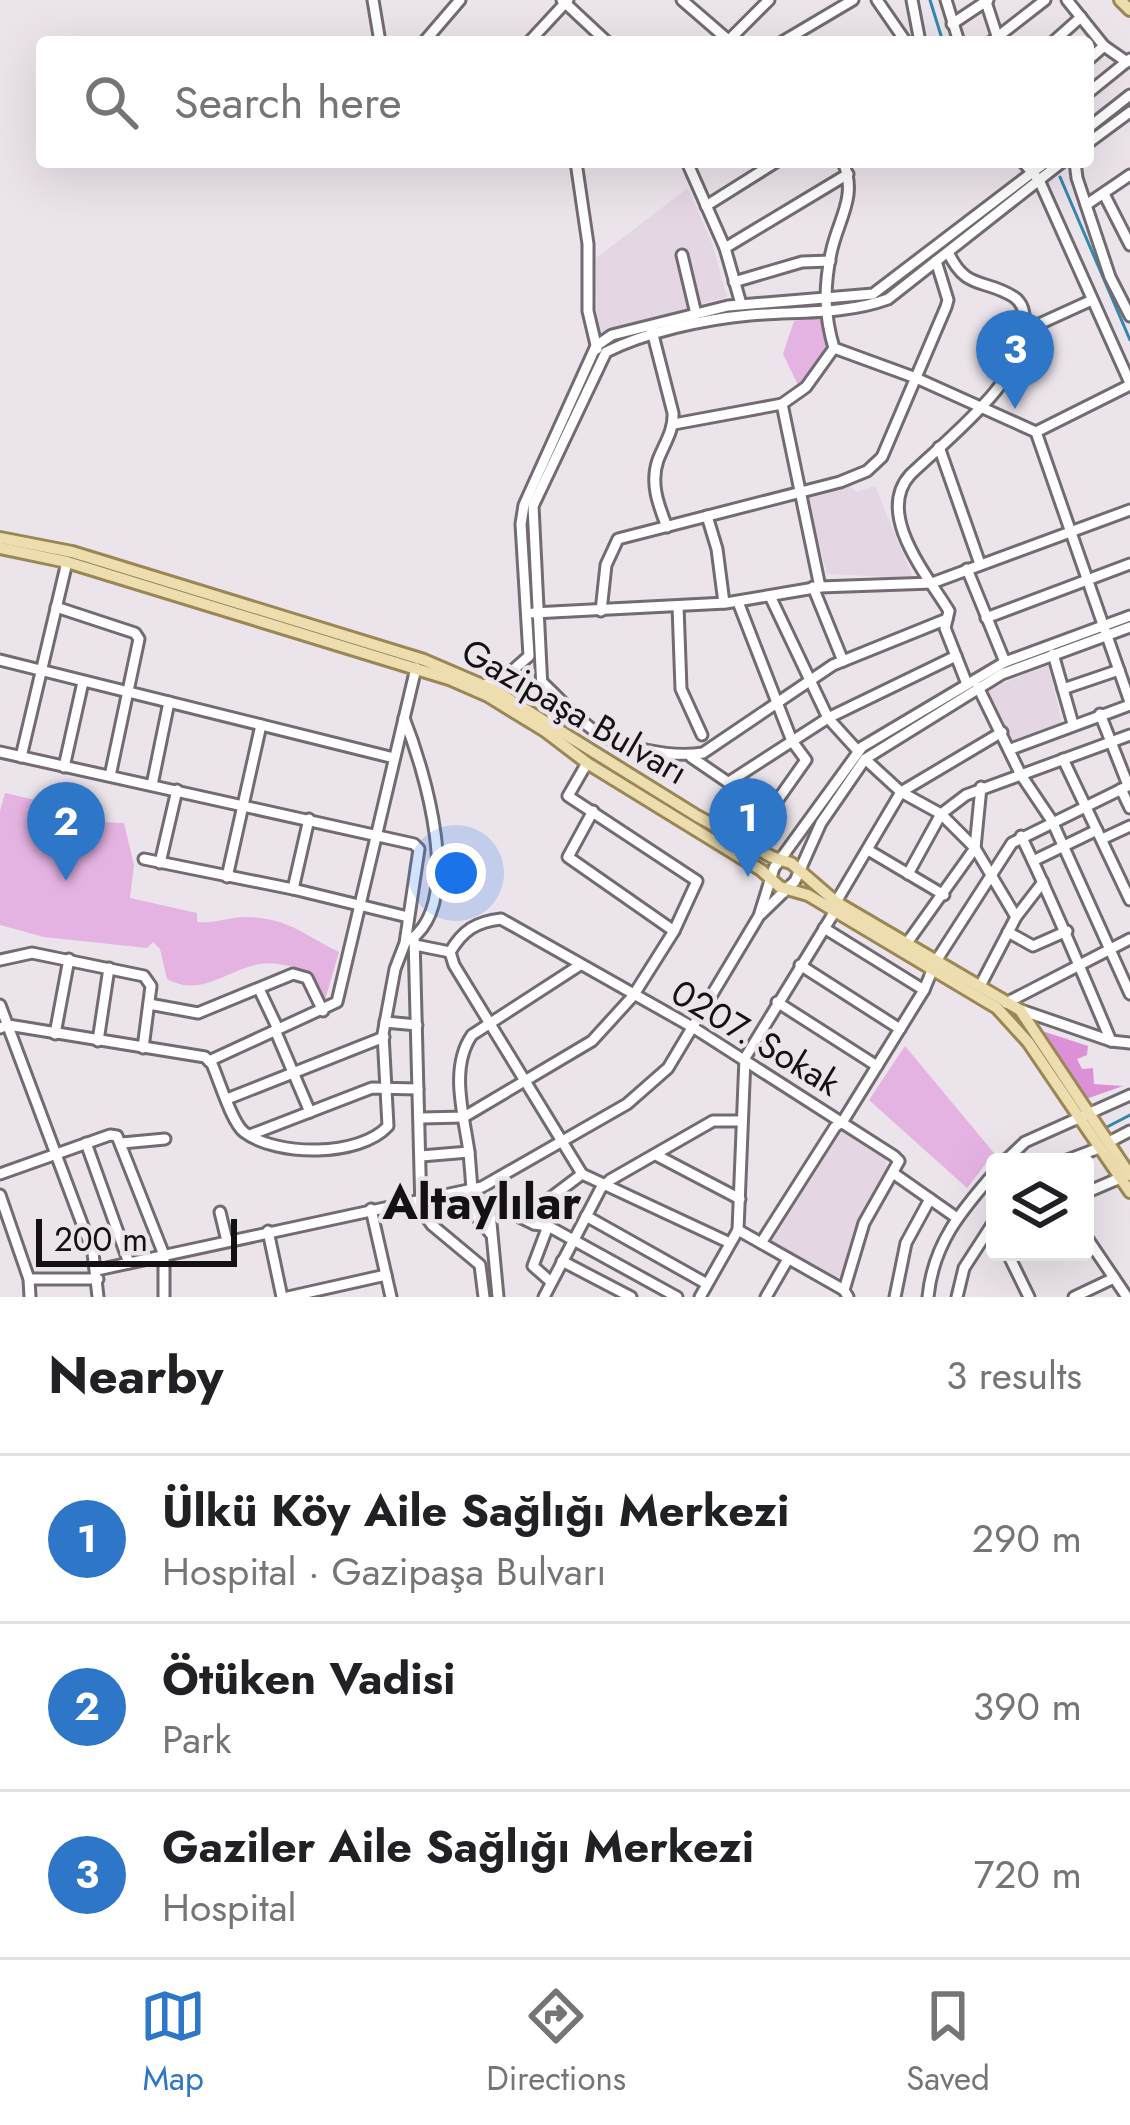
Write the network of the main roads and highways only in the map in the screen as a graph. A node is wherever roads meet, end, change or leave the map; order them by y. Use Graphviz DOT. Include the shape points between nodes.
graph roads {
  1 [pos="1120,0"];
  2 [pos="1130,10"];
  3 [pos="1,548"];
  4 [pos="836,906"];
  5 [pos="934,965"];
  6 [pos="1087,1120"];
  7 [pos="1125,1177"];
  8 [pos="1130,1192"];
  1 -- 2 [label="main road"];
  3 -- 4 [label="main road, Gazipaşa Bulvarı" via="488,696 780,887"];
  3 -- 4 [label="main road, Gazipaşa Bulvarı" via="93,558 484,685 799,869"];
  4 -- 5 [label="main road, Gazipaşa Bulvarı"];
  4 -- 5 [label="main road, Gazipaşa Bulvarı"];
  5 -- 6 [label="main road, Gazipaşa Bulvarı" via="1013,1022"];
  5 -- 6 [label="main road, Gazipaşa Bulvarı" via="1020,1010"];
  6 -- 7 [label="main road"];
  7 -- 8 [label="main road"];
}
